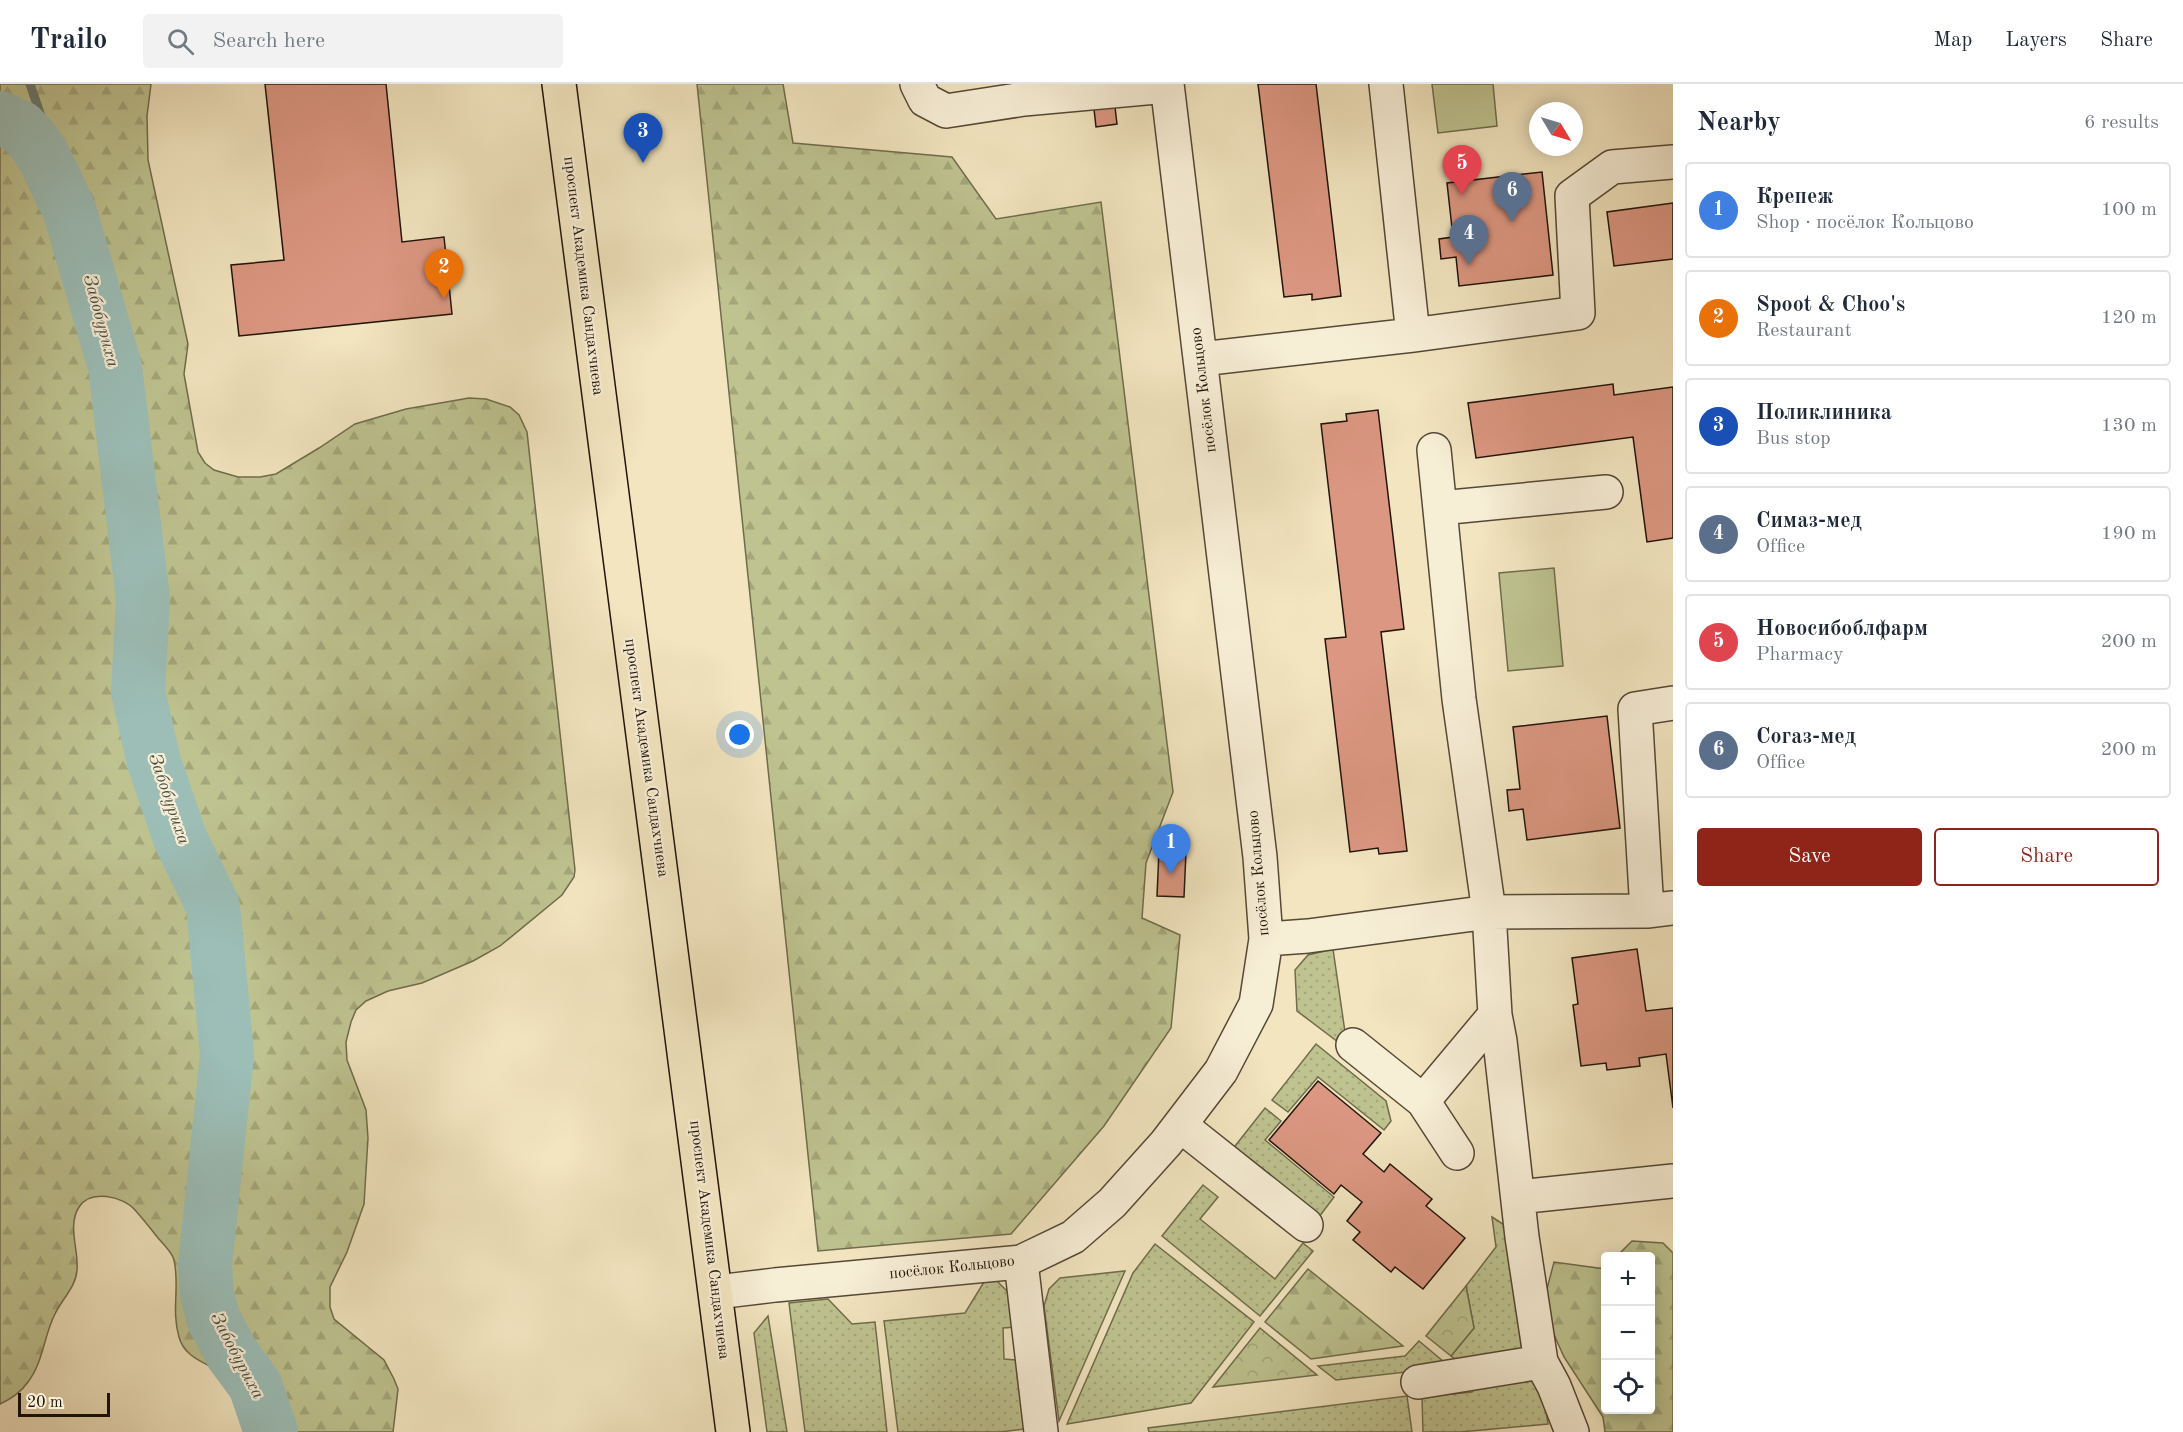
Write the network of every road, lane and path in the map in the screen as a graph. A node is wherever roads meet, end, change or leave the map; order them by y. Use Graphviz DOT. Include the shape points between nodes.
graph roads {
  1 [pos="559,84"];
  2 [pos="917,84"];
  3 [pos="1386,84"];
  4 [pos="1167,85"];
  5 [pos="1023,92"];
  6 [pos="1673,162"];
  7 [pos="1413,335"];
  8 [pos="1201,359"];
  9 [pos="1434,450"];
  10 [pos="1606,492"];
  11 [pos="1440,508"];
  12 [pos="1673,703"];
  13 [pos="1660,909"];
  14 [pos="1489,912"];
  15 [pos="1266,939"];
  16 [pos="1495,1015"];
  17 [pos="1353,1045"];
  18 [pos="1423,1101"];
  19 [pos="1180,1125"];
  20 [pos="1457,1154"];
  21 [pos="1673,1181"];
  22 [pos="1518,1197"];
  23 [pos="1306,1225"];
  24 [pos="1021,1262"];
  25 [pos="717,1292"];
  26 [pos="1541,1362"];
  27 [pos="1418,1382"];
  28 [pos="733,1432"];
  29 [pos="1041,1432"];
  30 [pos="1572,1432"];
  1 -- 25 [label="main road, проспект Академика Сандахчиева"];
  2 -- 5 [label="street" via="925,100 946,111"];
  3 -- 7 [label="street"];
  4 -- 5 [label="street"];
  4 -- 8 [label="street, посёлок Кольцово"];
  6 -- 7 [label="street" via="1612,166 1572,196 1578,313"];
  7 -- 8 [label="street"];
  8 -- 15 [label="street, посёлок Кольцово" via="1260,857"];
  9 -- 11 [label="street"];
  10 -- 11 [label="street"];
  11 -- 14 [label="street" via="1459,699"];
  12 -- 13 [label="street" via="1635,709"];
  13 -- 14 [label="street"];
  14 -- 15 [label="street"];
  14 -- 16 [label="street"];
  15 -- 19 [label="street, посёлок Кольцово" via="1256,1004 1221,1071"];
  16 -- 18 [label="street"];
  16 -- 22 [label="street"];
  17 -- 18 [label="street"];
  18 -- 20 [label="street"];
  19 -- 23 [label="street"];
  19 -- 24 [label="street, посёлок Кольцово" via="1112,1203 1073,1238"];
  21 -- 22 [label="street"];
  22 -- 26 [label="street"];
  24 -- 25 [label="street, посёлок Кольцово"];
  24 -- 29 [label="street"];
  25 -- 28 [label="main road, проспект Академика Сандахчиева"];
  26 -- 27 [label="street"];
  26 -- 30 [label="street"];
}
